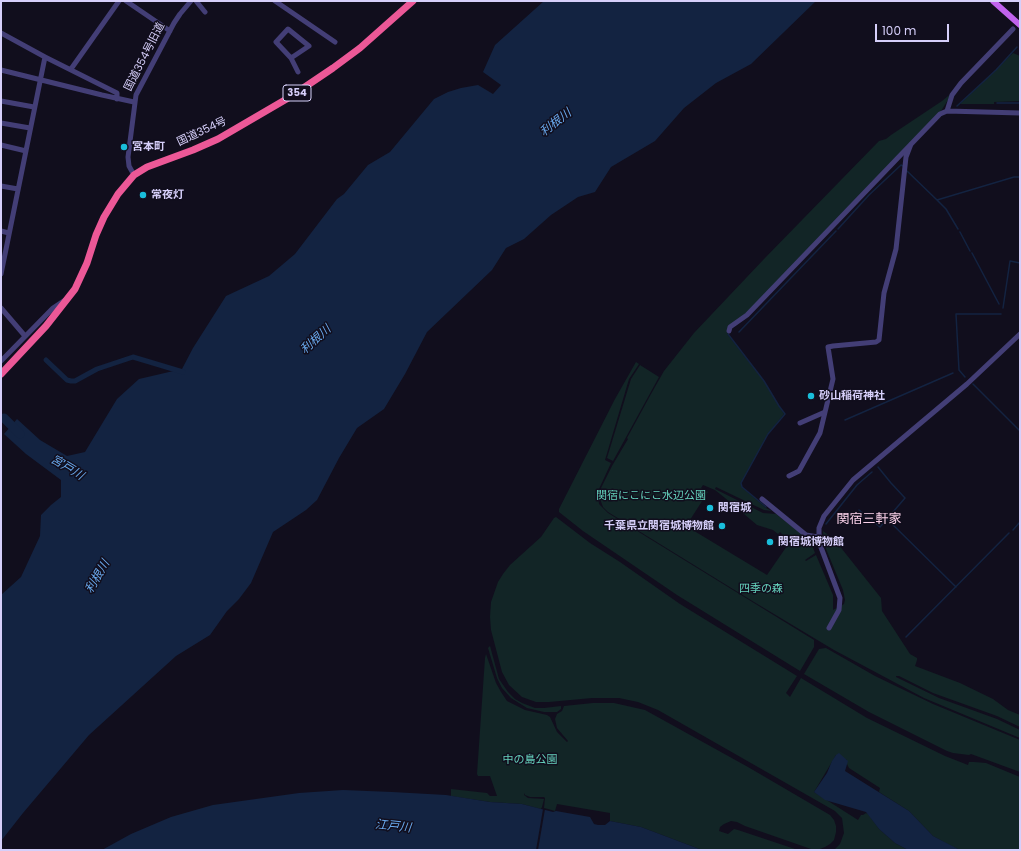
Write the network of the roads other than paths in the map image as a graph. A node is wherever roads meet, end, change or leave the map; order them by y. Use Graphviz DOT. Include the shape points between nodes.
graph roads {
  1 [pos="119,1"];
  2 [pos="126,1"];
  3 [pos="191,1"];
  4 [pos="196,1"];
  5 [pos="274,1"];
  6 [pos="413,1"];
  7 [pos="993,1"];
  8 [pos="205,12"];
  9 [pos="1020,26"];
  10 [pos="1013,29"];
  11 [pos="170,31"];
  12 [pos="1,33"];
  13 [pos="335,42"];
  14 [pos="45,57"];
  15 [pos="291,58"];
  16 [pos="71,69"];
  17 [pos="1,70"];
  18 [pos="298,72"];
  19 [pos="40,80"];
  20 [pos="117,99"];
  21 [pos="1,101"];
  22 [pos="134,102"];
  23 [pos="34,107"];
  24 [pos="947,111"];
  25 [pos="1020,113"];
  26 [pos="1,123"];
  27 [pos="30,128"];
  28 [pos="911,144"];
  29 [pos="1,145"];
  30 [pos="26,150"];
  31 [pos="134,175"];
  32 [pos="1,186"];
  33 [pos="18,190"];
  34 [pos="1,231"];
  35 [pos="9,233"];
  36 [pos="1,274"];
  37 [pos="69,298"];
  38 [pos="1,308"];
  39 [pos="729,331"];
  40 [pos="1020,334"];
  41 [pos="25,336"];
  42 [pos="1,361"];
  43 [pos="1,374"];
  44 [pos="825,412"];
  45 [pos="800,423"];
  46 [pos="789,476"];
  47 [pos="762,499"];
  48 [pos="818,537"];
  49 [pos="829,628"];
  1 -- 16 [label="street"];
  2 -- 11 [label="street"];
  3 -- 11 [label="street, 国道354号旧道"];
  4 -- 8 [label="street"];
  5 -- 13 [label="street"];
  6 -- 31 [label="highway, 国道354号 / 354" via="360,48 290,97 218,139 147,167"];
  7 -- 9 [label="main road"];
  10 -- 24 [label="street" via="961,83 952,95"];
  11 -- 22 [label="street, 国道354号旧道" via="138,89"];
  12 -- 14 [label="street"];
  14 -- 16 [label="street"];
  14 -- 19 [label="street"];
  15 -- 15 [label="street" via="276,42 288,29 309,46"];
  15 -- 18 [label="street"];
  16 -- 20 [label="street" via="117,93"];
  17 -- 19 [label="street"];
  19 -- 20 [label="street"];
  19 -- 23 [label="street"];
  20 -- 22 [label="street"];
  21 -- 23 [label="street"];
  22 -- 31 [label="street, 国道354号旧道" via="128,160"];
  23 -- 27 [label="street"];
  24 -- 25 [label="street"];
  24 -- 28 [label="street" via="940,114"];
  26 -- 27 [label="street"];
  27 -- 30 [label="street"];
  28 -- 39 [label="street" via="747,315 730,327"];
  28 -- 44 [label="street" via="906,157 896,249 884,293 879,340 828,347 833,372"];
  29 -- 30 [label="street"];
  30 -- 33 [label="street"];
  31 -- 37 [label="highway, 国道354号 / 354" via="104,217 82,277"];
  32 -- 33 [label="street"];
  33 -- 35 [label="street"];
  34 -- 35 [label="street"];
  35 -- 36 [label="street"];
  37 -- 41 [label="street" via="62,300"];
  37 -- 43 [label="highway, 国道354号 / 354"];
  38 -- 41 [label="street"];
  40 -- 48 [label="street" via="967,384 853,480 824,516 818,528"];
  41 -- 42 [label="street"];
  44 -- 45 [label="street"];
  44 -- 46 [label="street" via="820,433 812,450 799,471"];
  47 -- 48 [label="street" via="806,535"];
  48 -- 49 [label="street" via="840,598 839,610"];
}
